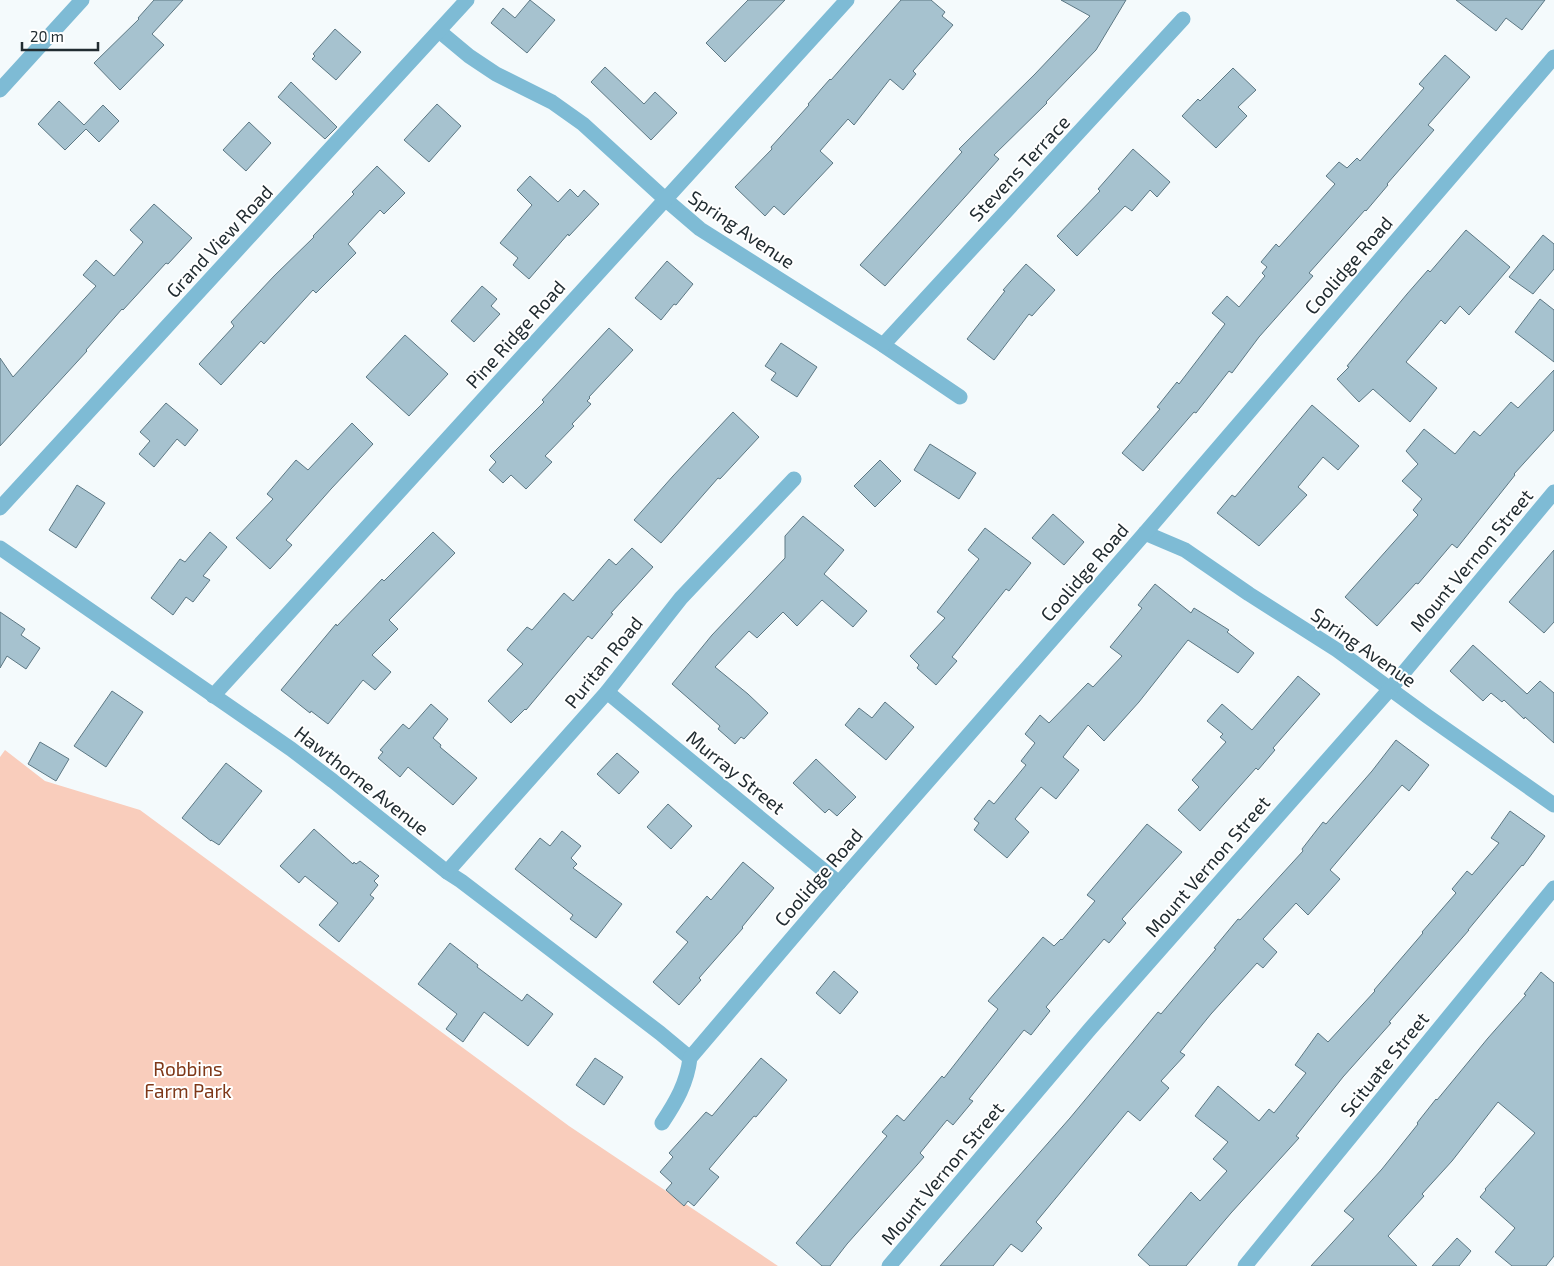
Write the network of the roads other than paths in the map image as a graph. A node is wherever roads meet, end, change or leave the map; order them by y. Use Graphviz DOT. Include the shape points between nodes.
graph roads {
  1 [pos="82,0"];
  2 [pos="467,0"];
  3 [pos="847,0"];
  4 [pos="1183,19"];
  5 [pos="439,31"];
  6 [pos="1554,57"];
  7 [pos="0,90"];
  8 [pos="665,199"];
  9 [pos="884,345"];
  10 [pos="960,397"];
  11 [pos="794,479"];
  12 [pos="1554,492"];
  13 [pos="0,508"];
  14 [pos="1145,533"];
  15 [pos="0,548"];
  16 [pos="1390,689"];
  17 [pos="607,692"];
  18 [pos="213,696"];
  19 [pos="1554,805"];
  20 [pos="447,872"];
  21 [pos="839,883"];
  22 [pos="1554,888"];
  23 [pos="690,1058"];
  24 [pos="662,1123"];
  25 [pos="889,1266"];
  26 [pos="1245,1266"];
  1 -- 7 [label="street"];
  2 -- 5 [label="street, Grand View Road"];
  3 -- 8 [label="street, Pine Ridge Road"];
  4 -- 9 [label="street, Stevens Terrace"];
  5 -- 8 [label="street, Spring Avenue" via="496,74 552,102 583,124"];
  5 -- 13 [label="street, Grand View Road"];
  6 -- 14 [label="street, Coolidge Road"];
  8 -- 9 [label="street, Spring Avenue" via="700,229"];
  8 -- 18 [label="street, Pine Ridge Road"];
  9 -- 10 [label="street, Spring Avenue"];
  11 -- 17 [label="street, Puritan Road" via="681,598"];
  12 -- 16 [label="street, Mount Vernon Street"];
  14 -- 16 [label="street, Spring Avenue" via="1185,550"];
  14 -- 21 [label="street, Coolidge Road"];
  15 -- 18 [label="street, Hawthorne Avenue"];
  16 -- 19 [label="street, Spring Avenue"];
  16 -- 25 [label="street, Mount Vernon Street" via="1090,1030"];
  17 -- 20 [label="street, Puritan Road"];
  17 -- 21 [label="street, Murray Street"];
  18 -- 20 [label="street, Hawthorne Avenue" via="333,780"];
  20 -- 23 [label="street, Hawthorne Avenue"];
  21 -- 23 [label="street, Coolidge Road"];
  22 -- 26 [label="street, Scituate Street"];
  23 -- 24 [label="street, Coolidge Road" via="680,1094"];
}
